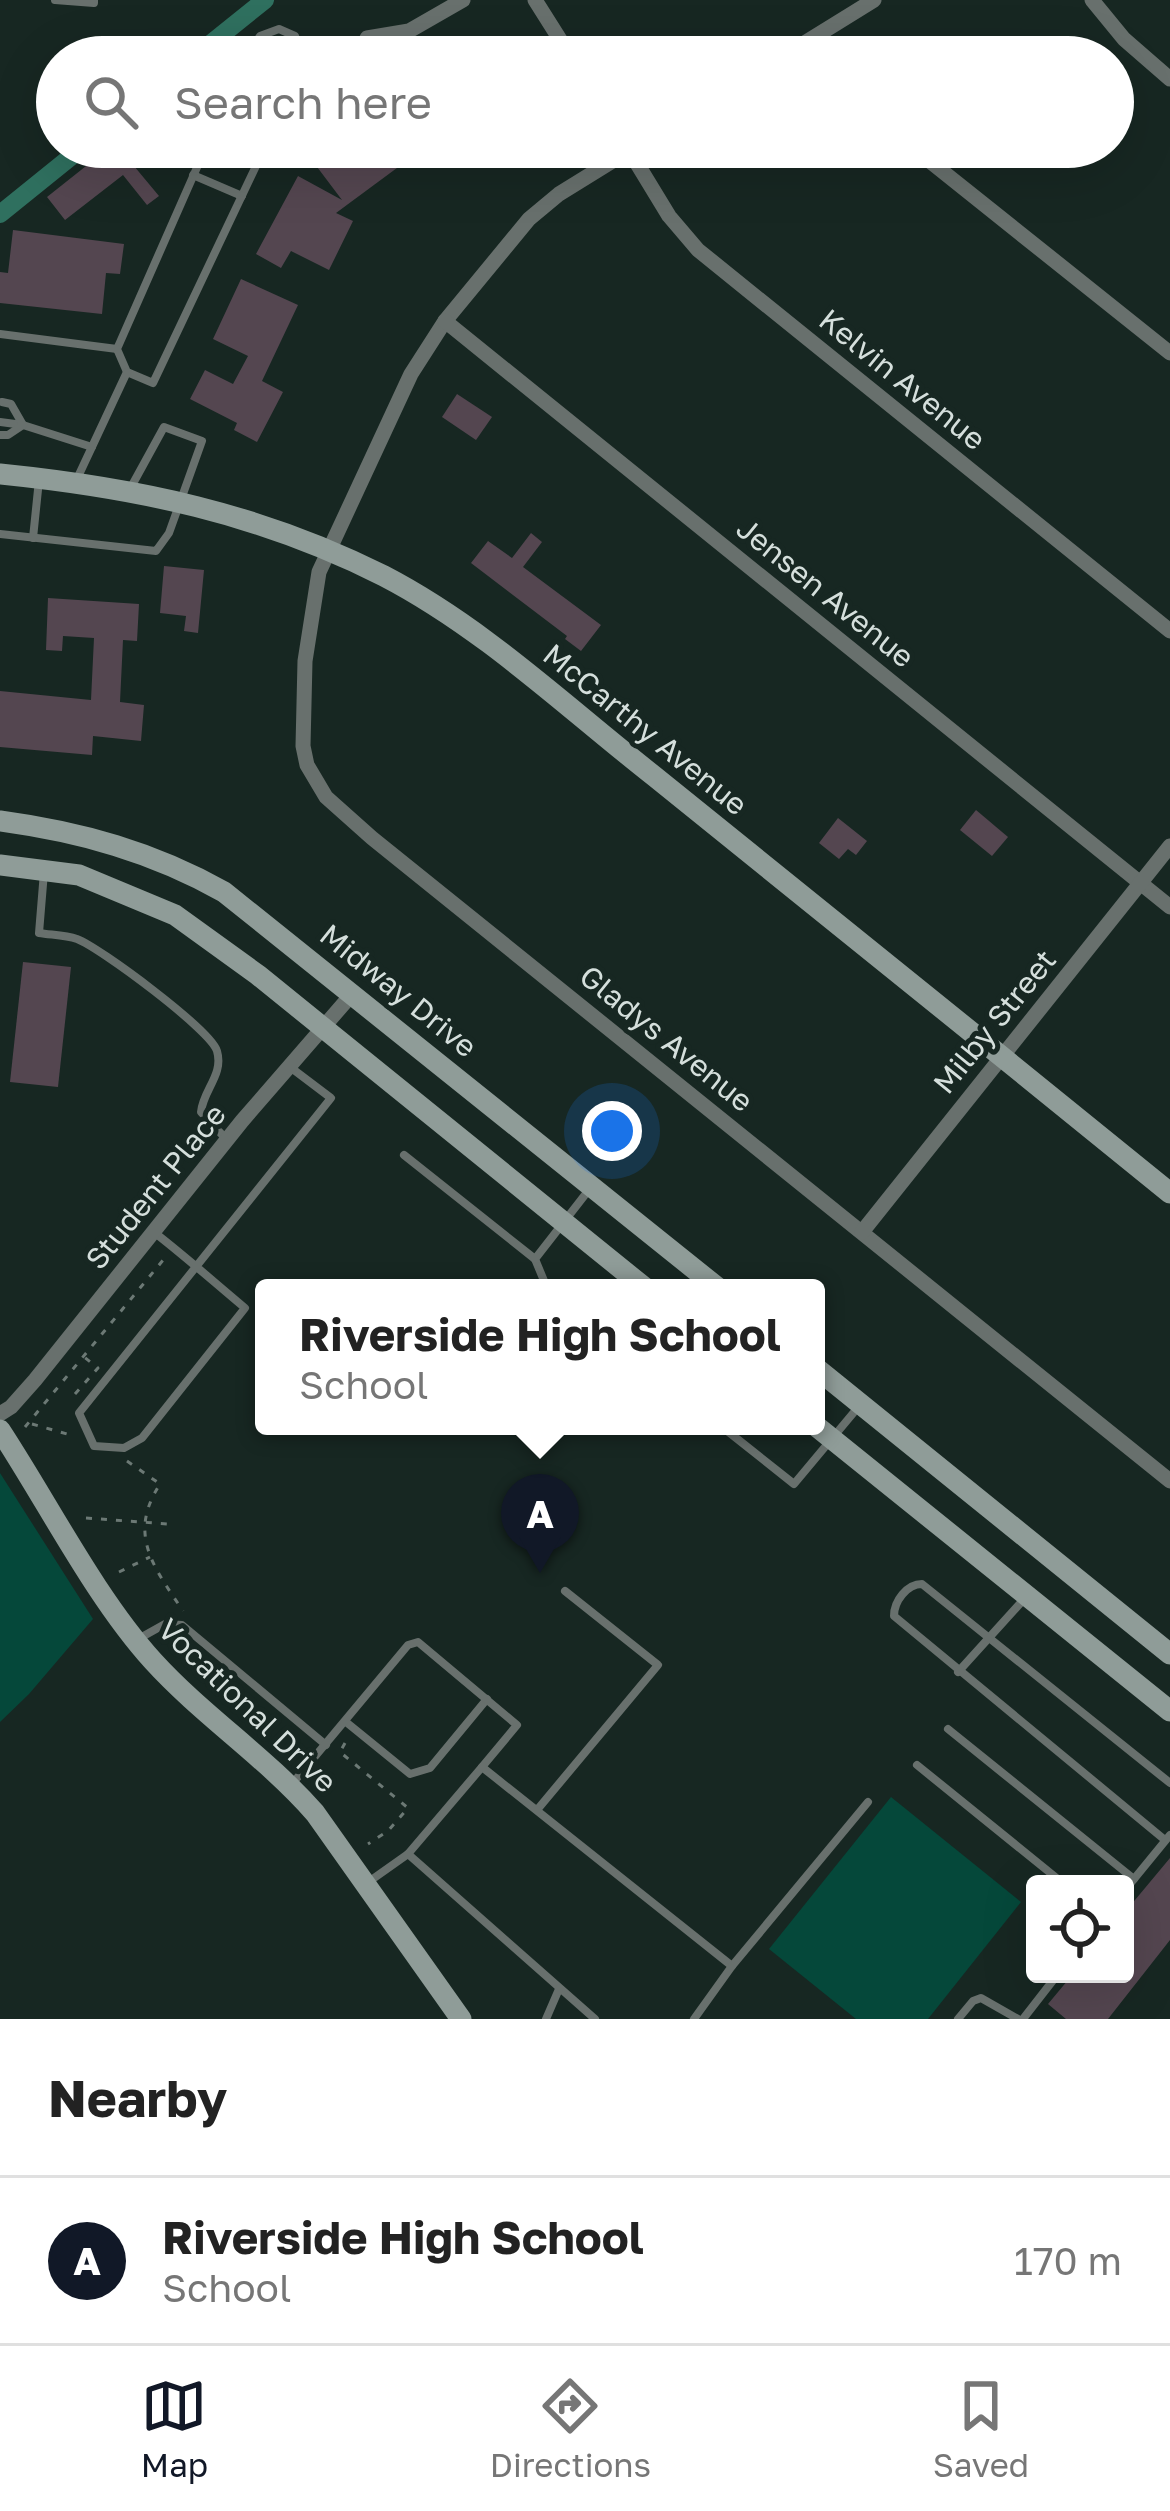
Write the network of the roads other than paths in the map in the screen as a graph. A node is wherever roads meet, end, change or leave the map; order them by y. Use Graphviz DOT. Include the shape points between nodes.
graph roads {
  1 [pos="55,0"];
  2 [pos="94,0"];
  3 [pos="463,0"];
  4 [pos="535,0"];
  5 [pos="874,0"];
  6 [pos="1092,0"];
  7 [pos="820,34"];
  8 [pos="260,36"];
  9 [pos="295,36"];
  10 [pos="379,36"];
  11 [pos="558,36"];
  12 [pos="817,36"];
  13 [pos="1122,36"];
  14 [pos="1134,48"];
  15 [pos="1170,79"];
  16 [pos="196,168"];
  17 [pos="256,168"];
  18 [pos="600,168"];
  19 [pos="642,168"];
  20 [pos="938,168"];
  21 [pos="193,175"];
  22 [pos="242,196"];
  23 [pos="446,321"];
  24 [pos="0,334"];
  25 [pos="117,349"];
  26 [pos="1170,353"];
  27 [pos="127,372"];
  28 [pos="2,402"];
  29 [pos="0,422"];
  30 [pos="23,425"];
  31 [pos="0,434"];
  32 [pos="92,448"];
  33 [pos="0,474"];
  34 [pos="39,478"];
  35 [pos="76,482"];
  36 [pos="129,490"];
  37 [pos="181,500"];
  38 [pos="0,534"];
  39 [pos="33,538"];
  40 [pos="327,552"];
  41 [pos="1170,631"];
  42 [pos="0,821"];
  43 [pos="1170,846"];
  44 [pos="0,865"];
  45 [pos="44,871"];
  46 [pos="1139,882"];
  47 [pos="1170,907"];
  48 [pos="353,993"];
  49 [pos="323,1029"];
  50 [pos="999,1058"];
  51 [pos="289,1066"];
  52 [pos="227,1140"];
  53 [pos="404,1155"];
  54 [pos="592,1186"];
  55 [pos="1170,1193"];
  56 [pos="563,1222"];
  57 [pos="154,1232"];
  58 [pos="862,1232"];
  59 [pos="535,1259"];
  60 [pos="196,1267"];
  61 [pos="544,1279"];
  62 [pos="634,1279"];
  63 [pos="707,1279"];
  64 [pos="825,1375"];
  65 [pos="861,1404"];
  66 [pos="0,1414"];
  67 [pos="0,1430"];
  68 [pos="825,1433"];
  69 [pos="732,1435"];
  70 [pos="824,1435"];
  71 [pos="1170,1481"];
  72 [pos="565,1591"];
  73 [pos="1027,1596"];
  74 [pos="990,1639"];
  75 [pos="136,1641"];
  76 [pos="1170,1654"];
  77 [pos="958,1672"];
  78 [pos="487,1699"];
  79 [pos="1170,1712"];
  80 [pos="346,1721"];
  81 [pos="948,1729"];
  82 [pos="326,1744"];
  83 [pos="917,1765"];
  84 [pos="482,1767"];
  85 [pos="1170,1783"];
  86 [pos="291,1785"];
  87 [pos="868,1802"];
  88 [pos="537,1810"];
  89 [pos="1168,1837"];
  90 [pos="408,1854"];
  91 [pos="1053,1875"];
  92 [pos="1129,1875"];
  93 [pos="1134,1879"];
  94 [pos="367,1883"];
  95 [pos="732,1966"];
  96 [pos="1049,1983"];
  97 [pos="560,1989"];
  98 [pos="1014,2018"];
  99 [pos="461,2019"];
  100 [pos="546,2019"];
  101 [pos="595,2019"];
  102 [pos="694,2019"];
  103 [pos="958,2019"];
  1 -- 2 [label="lane"];
  3 -- 10 [label="street" via="409,31"];
  4 -- 11 [label="street"];
  5 -- 7 [label="street"];
  6 -- 13 [label="street"];
  7 -- 12 [label="street"];
  8 -- 9 [label="lane" via="279,29"];
  14 -- 15 [label="street"];
  16 -- 21 [label="lane"];
  17 -- 22 [label="lane"];
  18 -- 23 [label="street, Gladys Avenue" via="529,219"];
  19 -- 41 [label="street, Kelvin Avenue" via="698,250"];
  20 -- 26 [label="street"];
  21 -- 22 [label="lane"];
  21 -- 25 [label="lane"];
  22 -- 27 [label="lane" via="153,383"];
  23 -- 40 [label="street, Gladys Avenue" via="411,374"];
  23 -- 46 [label="street, Jensen Avenue"];
  24 -- 25 [label="lane"];
  25 -- 27 [label="lane"];
  27 -- 32 [label="lane"];
  28 -- 30 [label="lane"];
  29 -- 30 [label="lane"];
  30 -- 31 [label="lane"];
  30 -- 32 [label="lane"];
  32 -- 35 [label="lane"];
  33 -- 34 [label="main road, McCarthy Avenue"];
  34 -- 35 [label="main road, McCarthy Avenue"];
  34 -- 39 [label="lane"];
  35 -- 36 [label="main road, McCarthy Avenue"];
  36 -- 37 [label="main road, McCarthy Avenue"];
  36 -- 37 [label="lane" via="164,427 202,441"];
  37 -- 39 [label="lane" via="156,551"];
  37 -- 40 [label="main road, McCarthy Avenue"];
  38 -- 39 [label="lane"];
  40 -- 50 [label="main road, McCarthy Avenue" via="460,620"];
  40 -- 58 [label="street, Gladys Avenue" via="313,596 302,713 307,765 326,797"];
  42 -- 48 [label="main road, Midway Drive" via="136,849 183,869"];
  43 -- 46 [label="street, Milby Street"];
  44 -- 45 [label="main road"];
  45 -- 49 [label="main road" via="95,880 175,915"];
  45 -- 52 [label="lane" via="39,932 79,939 197,1023 216,1046 220,1066 201,1112"];
  46 -- 47 [label="street, Jensen Avenue"];
  46 -- 50 [label="street, Milby Street"];
  48 -- 49 [label="street, Student Place"];
  48 -- 54 [label="main road, Midway Drive"];
  49 -- 51 [label="street, Student Place"];
  49 -- 56 [label="main road"];
  50 -- 55 [label="main road, McCarthy Avenue"];
  50 -- 58 [label="street, Milby Street"];
  51 -- 52 [label="street, Student Place"];
  51 -- 60 [label="lane" via="331,1098"];
  52 -- 57 [label="street, Student Place"];
  53 -- 59 [label="lane"];
  54 -- 56 [label="lane"];
  54 -- 63 [label="main road, Midway Drive"];
  56 -- 59 [label="lane"];
  56 -- 62 [label="main road"];
  57 -- 60 [label="lane"];
  57 -- 66 [label="street, Student Place"];
  58 -- 71 [label="street, Gladys Avenue"];
  59 -- 61 [label="lane"];
  60 -- 60 [label="lane" via="79,1413 94,1446 124,1448 142,1438 245,1308"];
  64 -- 65 [label="main road"];
  65 -- 68 [label="lane"];
  65 -- 76 [label="main road"];
  67 -- 75 [label="main road, Vocational Drive"];
  68 -- 73 [label="main road"];
  69 -- 70 [label="lane" via="794,1484"];
  72 -- 88 [label="lane" via="658,1665"];
  73 -- 74 [label="lane"];
  73 -- 79 [label="main road"];
  74 -- 77 [label="lane"];
  74 -- 77 [label="lane" via="922,1584 902,1595 894,1616"];
  74 -- 85 [label="lane"];
  75 -- 82 [label="lane" via="165,1624 182,1625"];
  75 -- 86 [label="main road, Vocational Drive"];
  77 -- 89 [label="lane"];
  78 -- 80 [label="lane" via="419,1773 410,1774"];
  78 -- 80 [label="lane" via="418,1642"];
  78 -- 84 [label="lane" via="518,1725"];
  80 -- 82 [label="lane"];
  81 -- 92 [label="lane"];
  82 -- 86 [label="lane"];
  83 -- 91 [label="lane"];
  84 -- 88 [label="lane"];
  84 -- 90 [label="lane"];
  86 -- 94 [label="main road, Vocational Drive"];
  87 -- 95 [label="lane"];
  88 -- 95 [label="lane"];
  89 -- 93 [label="lane"];
  90 -- 94 [label="lane"];
  90 -- 97 [label="lane"];
  94 -- 99 [label="main road, Vocational Drive"];
  95 -- 102 [label="lane"];
  96 -- 98 [label="lane"];
  97 -- 100 [label="lane"];
  97 -- 101 [label="lane"];
  98 -- 103 [label="lane" via="978,1998"];
}
